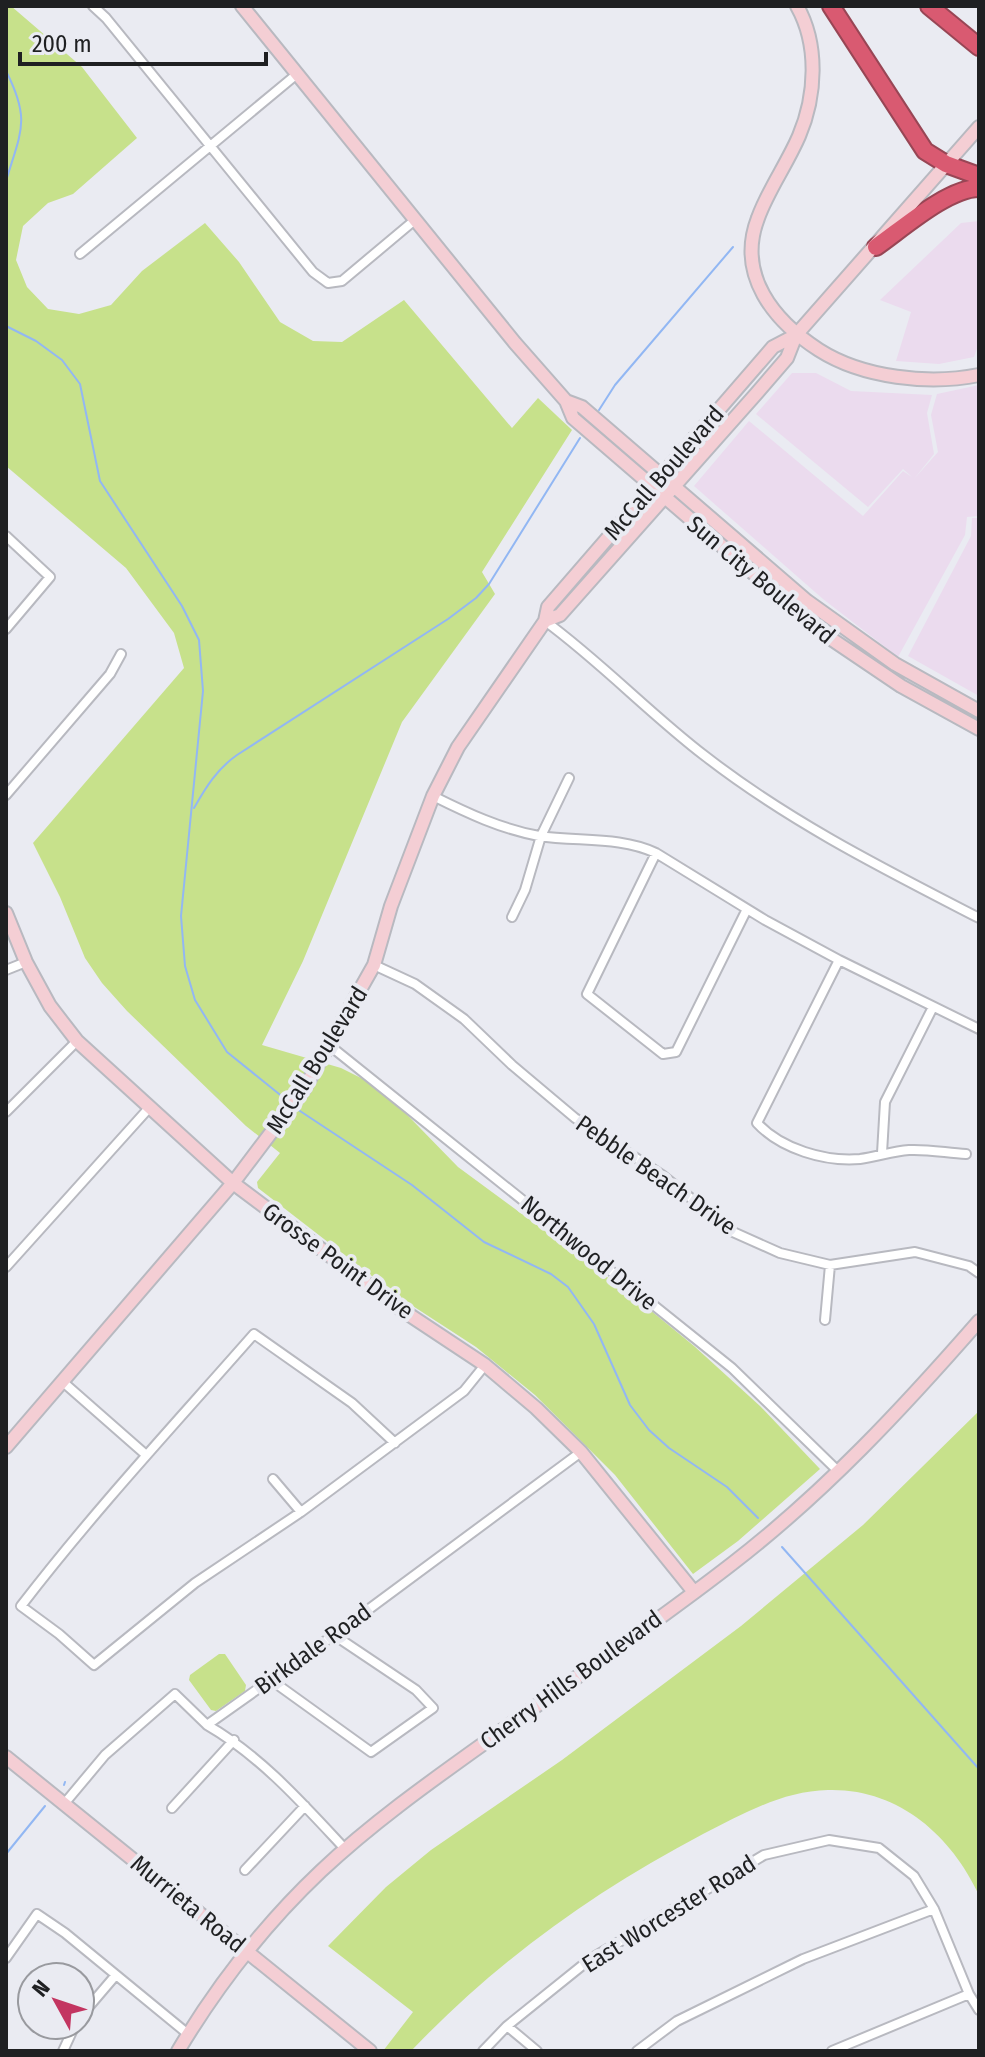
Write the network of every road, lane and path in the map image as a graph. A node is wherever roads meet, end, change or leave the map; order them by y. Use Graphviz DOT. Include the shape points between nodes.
graph roads {
  1 [pos="93,6"];
  2 [pos="242,6"];
  3 [pos="797,6"];
  4 [pos="831,6"];
  5 [pos="929,6"];
  6 [pos="979,47"];
  7 [pos="297,74"];
  8 [pos="979,127"];
  9 [pos="211,145"];
  10 [pos="946,164"];
  11 [pos="979,176"];
  12 [pos="979,188"];
  13 [pos="416,219"];
  14 [pos="876,247"];
  15 [pos="80,254"];
  16 [pos="796,335"];
  17 [pos="979,375"];
  18 [pos="566,401"];
  19 [pos="662,474"];
  20 [pos="674,485"];
  21 [pos="651,487"];
  22 [pos="663,498"];
  23 [pos="6,536"];
  24 [pos="545,621"];
  25 [pos="6,629"];
  26 [pos="121,654"];
  27 [pos="979,711"];
  28 [pos="979,729"];
  29 [pos="569,778"];
  30 [pos="6,795"];
  31 [pos="433,796"];
  32 [pos="541,836"];
  33 [pos="656,853"];
  34 [pos="747,909"];
  35 [pos="6,913"];
  36 [pos="512,917"];
  37 [pos="979,918"];
  38 [pos="839,960"];
  39 [pos="26,962"];
  40 [pos="374,965"];
  41 [pos="6,970"];
  42 [pos="933,1007"];
  43 [pos="979,1029"];
  44 [pos="77,1041"];
  45 [pos="329,1045"];
  46 [pos="149,1108"];
  47 [pos="6,1112"];
  48 [pos="882,1153"];
  49 [pos="966,1154"];
  50 [pos="233,1183"];
  51 [pos="830,1265"];
  52 [pos="6,1267"];
  53 [pos="979,1273"];
  54 [pos="825,1320"];
  55 [pos="979,1321"];
  56 [pos="485,1365"];
  57 [pos="63,1382"];
  58 [pos="395,1443"];
  59 [pos="6,1447"];
  60 [pos="581,1452"];
  61 [pos="145,1454"];
  62 [pos="839,1472"];
  63 [pos="273,1479"];
  64 [pos="301,1512"];
  65 [pos="694,1592"];
  66 [pos="334,1635"];
  67 [pos="271,1680"];
  68 [pos="207,1725"];
  69 [pos="234,1740"];
  70 [pos="6,1758"];
  71 [pos="64,1804"];
  72 [pos="305,1806"];
  73 [pos="172,1808"];
  74 [pos="346,1850"];
  75 [pos="245,1870"];
  76 [pos="934,1909"];
  77 [pos="249,1952"];
  78 [pos="6,1958"];
  79 [pos="115,1976"];
  80 [pos="969,1994"];
  81 [pos="96,1998"];
  82 [pos="979,2010"];
  83 [pos="507,2026"];
  84 [pos="188,2034"];
  85 [pos="178,2051"];
  86 [pos="370,2051"];
  87 [pos="483,2051"];
  88 [pos="537,2051"];
  89 [pos="637,2051"];
  90 [pos="832,2051"];
  1 -- 9 [label="street"];
  2 -- 7 [label="street, Sun City Boulevard"];
  3 -- 16 [label="street" via="811,44 809,107 757,219 752,243 760,292"];
  4 -- 10 [label="highway" via="925,151"];
  5 -- 6 [label="highway"];
  7 -- 9 [label="street"];
  7 -- 13 [label="street, Sun City Boulevard"];
  8 -- 10 [label="street, McCall Boulevard"];
  9 -- 13 [label="street" via="313,272 328,283 342,281"];
  9 -- 15 [label="street"];
  10 -- 11 [label="highway"];
  10 -- 14 [label="street, McCall Boulevard"];
  12 -- 14 [label="highway" via="948,198"];
  13 -- 18 [label="street, Sun City Boulevard"];
  14 -- 16 [label="street, McCall Boulevard"];
  16 -- 17 [label="street" via="828,356 867,370 939,380"];
  16 -- 19 [label="street, McCall Boulevard" via="773,347"];
  16 -- 20 [label="street, McCall Boulevard" via="787,358"];
  18 -- 19 [label="street, Sun City Boulevard" via="582,407"];
  18 -- 21 [label="street, Sun City Boulevard" via="573,418"];
  19 -- 20 [label="street, Sun City Boulevard"];
  19 -- 21 [label="street, McCall Boulevard"];
  20 -- 22 [label="street, McCall Boulevard"];
  20 -- 27 [label="street, Sun City Boulevard" via="846,631"];
  21 -- 22 [label="street, Sun City Boulevard"];
  21 -- 24 [label="street, McCall Boulevard" via="548,607"];
  22 -- 24 [label="street, McCall Boulevard" via="560,615"];
  22 -- 28 [label="street, Sun City Boulevard" via="824,634 901,686"];
  23 -- 25 [label="street" via="50,577"];
  24 -- 31 [label="street, McCall Boulevard" via="458,747"];
  24 -- 37 [label="street" via="703,755 765,799 842,847"];
  26 -- 30 [label="street" via="110,674"];
  29 -- 32 [label="street"];
  31 -- 32 [label="street" via="477,817"];
  31 -- 40 [label="street, McCall Boulevard"];
  32 -- 33 [label="street" via="637,844"];
  32 -- 36 [label="street"];
  33 -- 34 [label="street"];
  33 -- 34 [label="street" via="587,994 663,1054 676,1052"];
  34 -- 38 [label="street"];
  35 -- 39 [label="street, Grosse Point Drive"];
  38 -- 42 [label="street"];
  38 -- 48 [label="street" via="757,1123 768,1136 827,1158 861,1159"];
  39 -- 41 [label="street"];
  39 -- 44 [label="street, Grosse Point Drive"];
  40 -- 45 [label="street, McCall Boulevard"];
  40 -- 51 [label="street, Pebble Beach Drive" via="415,984 464,1019 575,1118 662,1175 733,1232 780,1253"];
  42 -- 43 [label="street"];
  42 -- 48 [label="street" via="885,1102"];
  44 -- 46 [label="street, Grosse Point Drive"];
  44 -- 47 [label="street"];
  45 -- 50 [label="street, McCall Boulevard" via="304,1089"];
  45 -- 62 [label="street, Northwood Drive" via="732,1368"];
  46 -- 50 [label="street, Grosse Point Drive"];
  46 -- 52 [label="street"];
  48 -- 49 [label="street"];
  50 -- 56 [label="street, Grosse Point Drive" via="392,1303"];
  50 -- 57 [label="street, McCall Boulevard"];
  51 -- 53 [label="street, Pebble Beach Drive" via="915,1252"];
  51 -- 54 [label="street"];
  55 -- 62 [label="street, Cherry Hills Boulevard"];
  56 -- 58 [label="street" via="464,1391"];
  56 -- 60 [label="street, Grosse Point Drive"];
  57 -- 59 [label="street, McCall Boulevard"];
  57 -- 61 [label="street"];
  58 -- 61 [label="street" via="352,1403 254,1334"];
  58 -- 64 [label="street"];
  60 -- 65 [label="street, Grosse Point Drive"];
  60 -- 66 [label="street, Birkdale Road"];
  61 -- 64 [label="street" via="21,1606 94,1665 195,1583"];
  62 -- 65 [label="street, Cherry Hills Boulevard"];
  63 -- 64 [label="street"];
  65 -- 74 [label="street, Cherry Hills Boulevard" via="401,1803"];
  66 -- 67 [label="street, Birkdale Road"];
  66 -- 67 [label="street" via="416,1690 433,1708 371,1752"];
  67 -- 68 [label="street, Birkdale Road"];
  68 -- 69 [label="street"];
  68 -- 71 [label="street" via="175,1694 105,1755"];
  69 -- 72 [label="street"];
  69 -- 73 [label="street"];
  70 -- 71 [label="street, Murrieta Road"];
  71 -- 77 [label="street, Murrieta Road"];
  72 -- 74 [label="street"];
  72 -- 75 [label="street"];
  74 -- 77 [label="street, Cherry Hills Boulevard"];
  76 -- 80 [label="street, East Worcester Road"];
  76 -- 83 [label="street, East Worcester Road" via="914,1876 879,1848 829,1840 764,1855 589,1960"];
  76 -- 89 [label="street" via="803,1959 677,2021"];
  77 -- 84 [label="street, Cherry Hills Boulevard"];
  77 -- 86 [label="street, Murrieta Road"];
  78 -- 79 [label="street" via="37,1914"];
  79 -- 81 [label="street"];
  79 -- 84 [label="street"];
  80 -- 82 [label="street, East Worcester Road"];
  80 -- 90 [label="street"];
  83 -- 87 [label="street, East Worcester Road"];
  83 -- 88 [label="street"];
  84 -- 85 [label="street, Cherry Hills Boulevard"];
}
